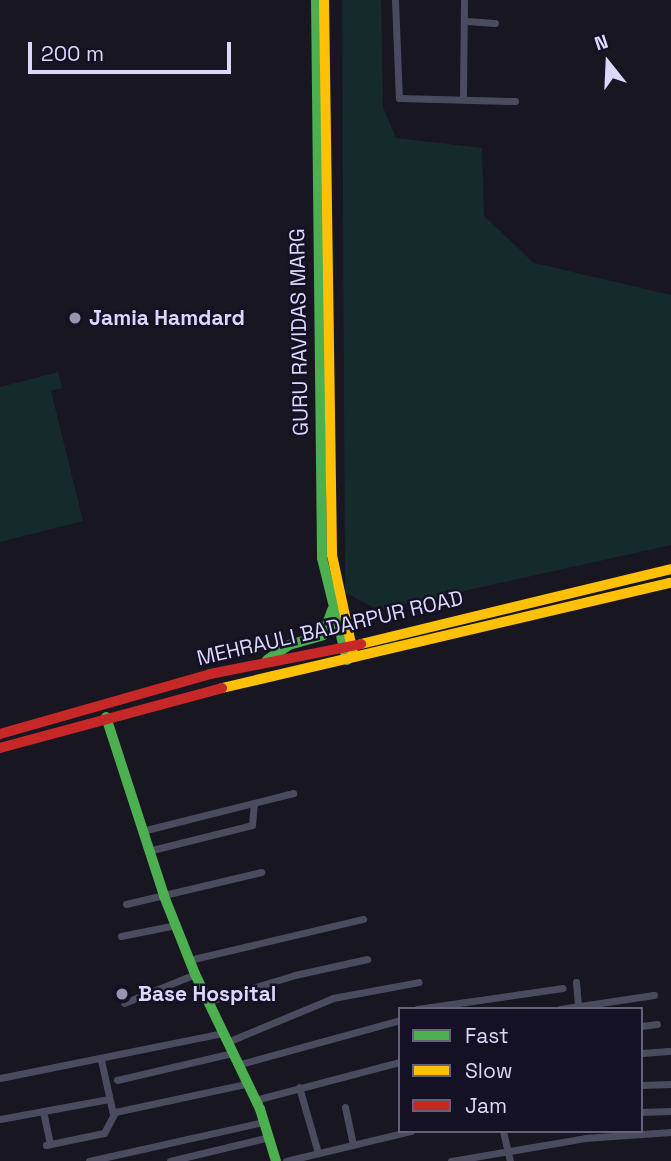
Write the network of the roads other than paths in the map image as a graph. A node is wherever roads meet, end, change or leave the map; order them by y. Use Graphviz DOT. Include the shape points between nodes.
graph roads {
  1 [pos="316,0"];
  2 [pos="324,0"];
  3 [pos="395,0"];
  4 [pos="464,0"];
  5 [pos="466,21"];
  6 [pos="495,23"];
  7 [pos="463,96"];
  8 [pos="515,101"];
  9 [pos="671,569"];
  10 [pos="671,583"];
  11 [pos="332,610"];
  12 [pos="347,646"];
  13 [pos="351,659"];
  14 [pos="265,662"];
  15 [pos="106,718"];
  16 [pos="32,726"];
  17 [pos="0,734"];
  18 [pos="37,738"];
  19 [pos="0,748"];
  20 [pos="293,793"];
  21 [pos="254,803"];
  22 [pos="141,831"];
  23 [pos="148,851"];
  24 [pos="261,872"];
  25 [pos="164,896"];
  26 [pos="127,904"];
  27 [pos="363,919"];
  28 [pos="176,925"];
  29 [pos="121,936"];
  30 [pos="189,960"];
  31 [pos="367,960"];
  32 [pos="195,974"];
  33 [pos="419,982"];
  34 [pos="576,982"];
  35 [pos="562,988"];
  36 [pos="654,995"];
  37 [pos="210,1001"];
  38 [pos="124,1003"];
  39 [pos="578,1006"];
  40 [pos="431,1007"];
  41 [pos="572,1007"];
  42 [pos="398,1021"];
  43 [pos="657,1024"];
  44 [pos="643,1026"];
  45 [pos="225,1038"];
  46 [pos="669,1051"];
  47 [pos="232,1053"];
  48 [pos="643,1053"];
  49 [pos="101,1060"];
  50 [pos="398,1062"];
  51 [pos="237,1065"];
  52 [pos="0,1078"];
  53 [pos="117,1080"];
  54 [pos="246,1084"];
  55 [pos="671,1084"];
  56 [pos="643,1085"];
  57 [pos="299,1087"];
  58 [pos="109,1098"];
  59 [pos="254,1100"];
  60 [pos="345,1107"];
  61 [pos="43,1111"];
  62 [pos="671,1111"];
  63 [pos="643,1112"];
  64 [pos="113,1114"];
  65 [pos="0,1119"];
  66 [pos="260,1123"];
  67 [pos="671,1132"];
  68 [pos="402,1133"];
  69 [pos="504,1133"];
  70 [pos="642,1133"];
  71 [pos="643,1133"];
  72 [pos="585,1135"];
  73 [pos="266,1138"];
  74 [pos="353,1144"];
  75 [pos="508,1150"];
  76 [pos="318,1153"];
  77 [pos="89,1161"];
  78 [pos="170,1161"];
  79 [pos="270,1161"];
  80 [pos="276,1161"];
  81 [pos="286,1161"];
  82 [pos="451,1161"];
  83 [pos="510,1161"];
  1 -- 11 [label="main road, GURU RAVIDAS MARG" via="322,558"];
  2 -- 12 [label="main road, GURU RAVIDAS MARG" via="332,555"];
  3 -- 7 [label="street" via="398,98"];
  4 -- 5 [label="street"];
  5 -- 6 [label="street"];
  5 -- 7 [label="street"];
  7 -- 8 [label="street"];
  9 -- 12 [label="main road, MEHRAULI BADARPUR ROAD"];
  10 -- 13 [label="main road, MEHRAULI BADARPUR ROAD"];
  11 -- 12 [label="main road, GURU RAVIDAS MARG"];
  11 -- 14 [label="main road" via="323,635 289,645"];
  12 -- 13 [label="main road, GURU RAVIDAS MARG"];
  12 -- 14 [label="main road, MEHRAULI BADARPUR ROAD"];
  13 -- 15 [label="main road, MEHRAULI BADARPUR ROAD"];
  14 -- 16 [label="main road, MEHRAULI BADARPUR ROAD"];
  15 -- 18 [label="main road, MEHRAULI BADARPUR ROAD"];
  15 -- 22 [label="main road"];
  16 -- 17 [label="main road, MEHRAULI BADARPUR ROAD"];
  16 -- 18 [label="main road"];
  18 -- 19 [label="main road, MEHRAULI BADARPUR ROAD"];
  20 -- 21 [label="street"];
  21 -- 22 [label="street"];
  21 -- 23 [label="street" via="252,825"];
  22 -- 23 [label="main road"];
  23 -- 25 [label="main road"];
  24 -- 25 [label="street"];
  25 -- 26 [label="street"];
  25 -- 28 [label="main road"];
  27 -- 30 [label="street"];
  28 -- 29 [label="street"];
  28 -- 30 [label="main road"];
  30 -- 32 [label="main road"];
  31 -- 37 [label="street" via="295,975"];
  32 -- 37 [label="main road"];
  32 -- 38 [label="street"];
  33 -- 45 [label="street" via="333,998"];
  34 -- 39 [label="street"];
  35 -- 40 [label="street"];
  36 -- 39 [label="street"];
  37 -- 45 [label="main road"];
  39 -- 41 [label="street"];
  42 -- 51 [label="street"];
  43 -- 44 [label="street"];
  45 -- 47 [label="main road"];
  45 -- 49 [label="street"];
  46 -- 48 [label="street"];
  47 -- 51 [label="main road"];
  47 -- 53 [label="street"];
  49 -- 52 [label="street"];
  49 -- 58 [label="street"];
  50 -- 57 [label="street"];
  51 -- 54 [label="main road"];
  54 -- 59 [label="main road"];
  54 -- 64 [label="street"];
  55 -- 56 [label="street"];
  57 -- 59 [label="street"];
  57 -- 76 [label="street"];
  58 -- 61 [label="street"];
  58 -- 64 [label="street"];
  59 -- 66 [label="main road"];
  60 -- 74 [label="street"];
  61 -- 64 [label="street" via="48,1145 104,1133"];
  61 -- 65 [label="street"];
  62 -- 63 [label="street"];
  66 -- 73 [label="main road"];
  66 -- 77 [label="street"];
  67 -- 71 [label="street"];
  68 -- 74 [label="street"];
  69 -- 75 [label="street"];
  70 -- 72 [label="street"];
  72 -- 75 [label="street"];
  73 -- 78 [label="street"];
  73 -- 79 [label="main road"];
  73 -- 80 [label="main road"];
  74 -- 76 [label="street"];
  75 -- 82 [label="street"];
  75 -- 83 [label="street"];
  76 -- 81 [label="street"];
}
